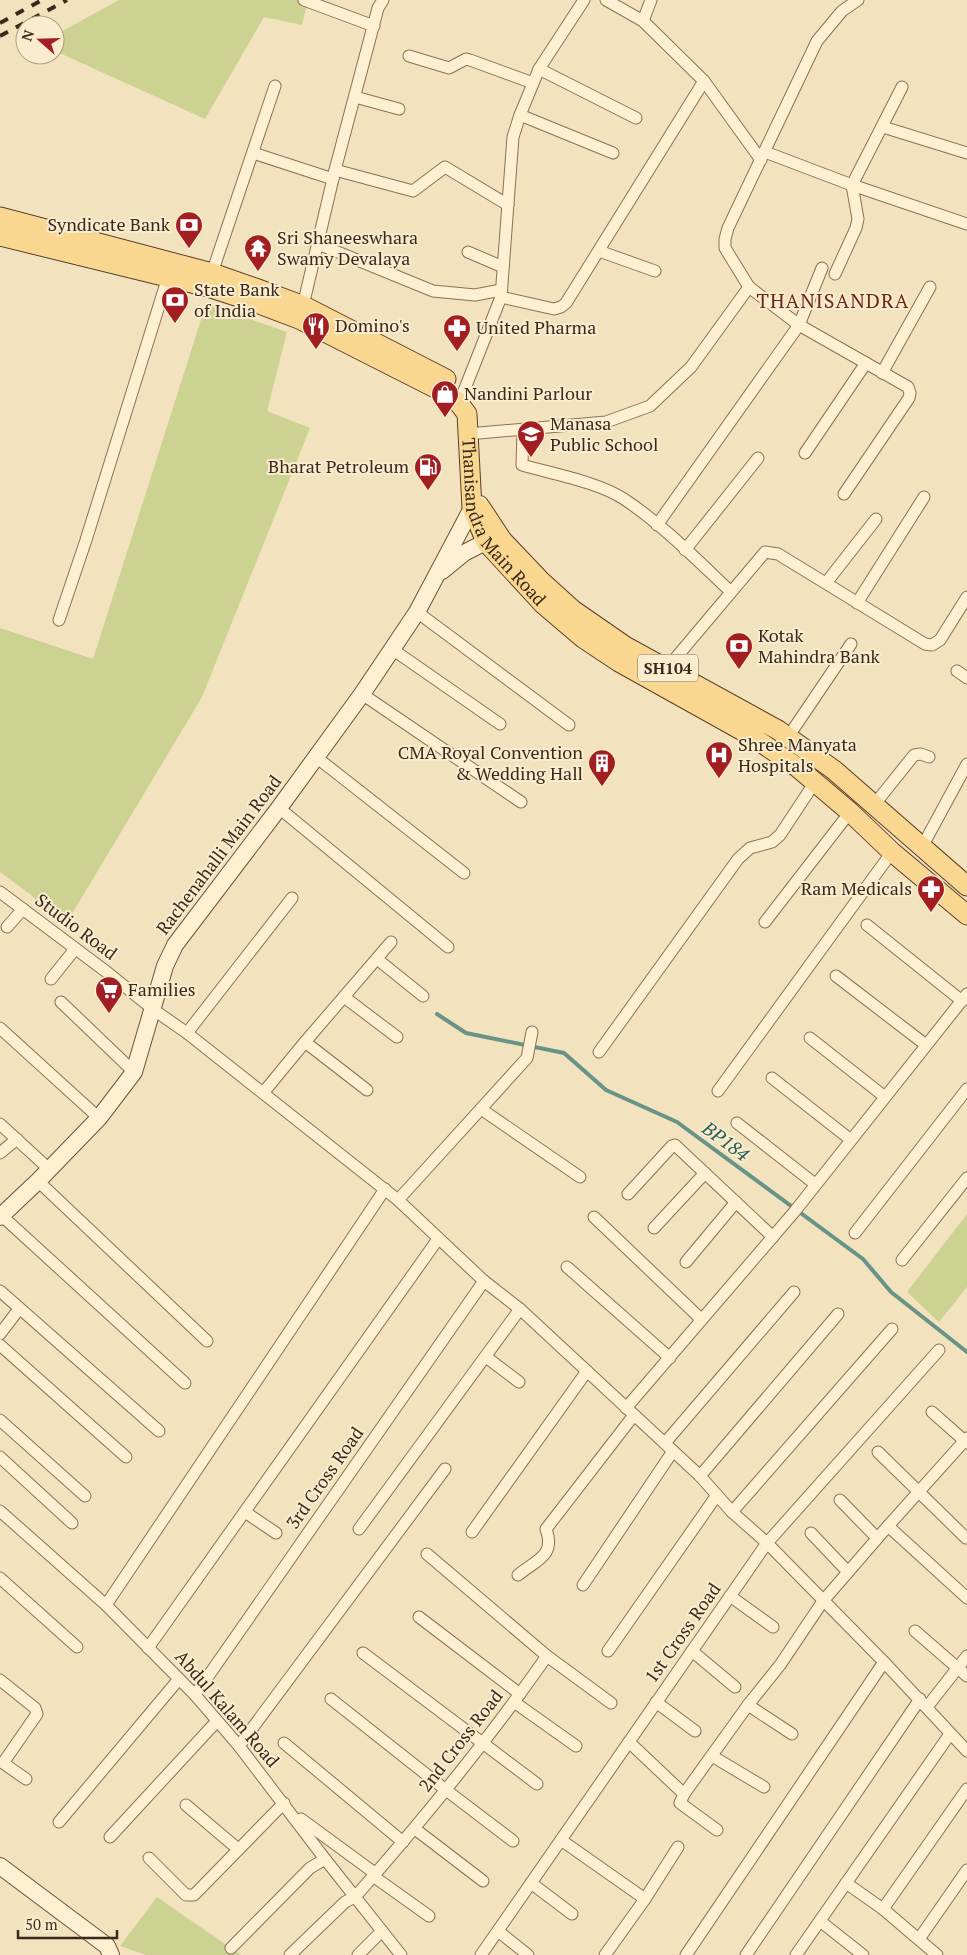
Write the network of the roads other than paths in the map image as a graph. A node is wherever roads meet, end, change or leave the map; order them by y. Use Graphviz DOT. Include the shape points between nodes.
graph roads {
  1 [pos="304,0"];
  2 [pos="383,0"];
  3 [pos="584,0"];
  4 [pos="606,0"];
  5 [pos="651,0"];
  6 [pos="856,0"];
  7 [pos="643,21"];
  8 [pos="374,26"];
  9 [pos="409,56"];
  10 [pos="540,69"];
  11 [pos="704,81"];
  12 [pos="533,83"];
  13 [pos="275,86"];
  14 [pos="902,87"];
  15 [pos="355,97"];
  16 [pos="399,109"];
  17 [pos="520,114"];
  18 [pos="636,118"];
  19 [pos="883,127"];
  20 [pos="967,152"];
  21 [pos="253,153"];
  22 [pos="612,153"];
  23 [pos="763,156"];
  24 [pos="334,175"];
  25 [pos="852,185"];
  26 [pos="508,205"];
  27 [pos="0,218"];
  28 [pos="967,224"];
  29 [pos="0,236"];
  30 [pos="318,244"];
  31 [pos="599,251"];
  32 [pos="468,252"];
  33 [pos="503,267"];
  34 [pos="822,268"];
  35 [pos="655,271"];
  36 [pos="212,273"];
  37 [pos="835,274"];
  38 [pos="168,277"];
  39 [pos="749,287"];
  40 [pos="930,287"];
  41 [pos="501,294"];
  42 [pos="301,312"];
  43 [pos="799,325"];
  44 [pos="866,363"];
  45 [pos="882,373"];
  46 [pos="461,397"];
  47 [pos="523,430"];
  48 [pos="473,434"];
  49 [pos="805,453"];
  50 [pos="758,458"];
  51 [pos="844,494"];
  52 [pos="924,497"];
  53 [pos="476,506"];
  54 [pos="876,519"];
  55 [pos="657,525"];
  56 [pos="493,539"];
  57 [pos="685,550"];
  58 [pos="436,576"];
  59 [pos="826,583"];
  60 [pos="731,592"];
  61 [pos="967,597"];
  62 [pos="857,603"];
  63 [pos="417,612"];
  64 [pos="59,620"];
  65 [pos="851,644"];
  66 [pos="392,649"];
  67 [pos="662,675"];
  68 [pos="362,694"];
  69 [pos="500,724"];
  70 [pos="569,725"];
  71 [pos="788,737"];
  72 [pos="929,756"];
  73 [pos="316,757"];
  74 [pos="967,764"];
  75 [pos="815,782"];
  76 [pos="522,802"];
  77 [pos="874,805"];
  78 [pos="279,808"];
  79 [pos="850,812"];
  80 [pos="922,847"];
  81 [pos="892,852"];
  82 [pos="464,872"];
  83 [pos="967,885"];
  84 [pos="0,892"];
  85 [pos="292,898"];
  86 [pos="23,910"];
  87 [pos="967,915"];
  88 [pos="766,922"];
  89 [pos="867,925"];
  90 [pos="7,927"];
  91 [pos="391,942"];
  92 [pos="448,947"];
  93 [pos="75,949"];
  94 [pos="377,959"];
  95 [pos="836,976"];
  96 [pos="52,979"];
  97 [pos="423,996"];
  98 [pos="344,997"];
  99 [pos="964,998"];
  100 [pos="61,1002"];
  101 [pos="154,1010"];
  102 [pos="0,1028"];
  103 [pos="532,1032"];
  104 [pos="187,1033"];
  105 [pos="397,1037"];
  106 [pos="810,1038"];
  107 [pos="304,1042"];
  108 [pos="926,1045"];
  109 [pos="599,1052"];
  110 [pos="134,1072"];
  111 [pos="772,1078"];
  112 [pos="967,1089"];
  113 [pos="366,1090"];
  114 [pos="718,1091"];
  115 [pos="264,1093"];
  116 [pos="885,1097"];
  117 [pos="481,1109"];
  118 [pos="99,1118"];
  119 [pos="737,1123"];
  120 [pos="0,1124"];
  121 [pos="17,1139"];
  122 [pos="851,1140"];
  123 [pos="0,1153"];
  124 [pos="705,1173"];
  125 [pos="44,1175"];
  126 [pos="580,1177"];
  127 [pos="967,1178"];
  128 [pos="816,1184"];
  129 [pos="384,1189"];
  130 [pos="628,1194"];
  131 [pos="398,1200"];
  132 [pos="736,1202"];
  133 [pos="1,1216"];
  134 [pos="594,1217"];
  135 [pos="654,1228"];
  136 [pos="855,1233"];
  137 [pos="773,1236"];
  138 [pos="438,1239"];
  139 [pos="902,1260"];
  140 [pos="686,1262"];
  141 [pos="567,1266"];
  142 [pos="484,1281"];
  143 [pos="0,1291"];
  144 [pos="794,1292"];
  145 [pos="19,1309"];
  146 [pos="520,1309"];
  147 [pos="838,1314"];
  148 [pos="701,1319"];
  149 [pos="892,1329"];
  150 [pos="0,1334"];
  151 [pos="207,1341"];
  152 [pos="0,1345"];
  153 [pos="939,1350"];
  154 [pos="486,1357"];
  155 [pos="670,1358"];
  156 [pos="587,1371"];
  157 [pos="519,1382"];
  158 [pos="185,1383"];
  159 [pos="630,1411"];
  160 [pos="932,1412"];
  161 [pos="0,1420"];
  162 [pos="159,1431"];
  163 [pos="966,1441"];
  164 [pos="669,1447"];
  165 [pos="878,1452"];
  166 [pos="0,1457"];
  167 [pos="126,1457"];
  168 [pos="446,1469"];
  169 [pos="700,1476"];
  170 [pos="919,1491"];
  171 [pos="717,1495"];
  172 [pos="85,1496"];
  173 [pos="840,1500"];
  174 [pos="0,1511"];
  175 [pos="245,1512"];
  176 [pos="732,1512"];
  177 [pos="72,1523"];
  178 [pos="888,1526"];
  179 [pos="360,1529"];
  180 [pos="472,1532"];
  181 [pos="276,1533"];
  182 [pos="811,1533"];
  183 [pos="877,1538"];
  184 [pos="966,1538"];
  185 [pos="766,1543"];
  186 [pos="426,1554"];
  187 [pos="848,1572"];
  188 [pos="518,1575"];
  189 [pos="0,1578"];
  190 [pos="583,1585"];
  191 [pos="730,1596"];
  192 [pos="967,1598"];
  193 [pos="823,1601"];
  194 [pos="106,1606"];
  195 [pos="419,1616"];
  196 [pos="773,1627"];
  197 [pos="915,1631"];
  198 [pos="77,1647"];
  199 [pos="148,1648"];
  200 [pos="608,1651"];
  201 [pos="692,1651"];
  202 [pos="363,1653"];
  203 [pos="547,1656"];
  204 [pos="967,1656"];
  205 [pos="884,1662"];
  206 [pos="957,1668"];
  207 [pos="967,1676"];
  208 [pos="179,1679"];
  209 [pos="0,1680"];
  210 [pos="735,1687"];
  211 [pos="195,1695"];
  212 [pos="517,1698"];
  213 [pos="331,1699"];
  214 [pos="656,1702"];
  215 [pos="611,1703"];
  216 [pos="923,1703"];
  217 [pos="748,1705"];
  218 [pos="217,1721"];
  219 [pos="695,1731"];
  220 [pos="792,1734"];
  221 [pos="950,1734"];
  222 [pos="482,1742"];
  223 [pos="629,1742"];
  224 [pos="284,1743"];
  225 [pos="240,1746"];
  226 [pos="576,1746"];
  227 [pos="967,1751"];
  228 [pos="712,1756"];
  229 [pos="2,1757"];
  230 [pos="26,1779"];
  231 [pos="537,1784"];
  232 [pos="764,1786"];
  233 [pos="967,1789"];
  234 [pos="446,1790"];
  235 [pos="684,1794"];
  236 [pos="284,1803"];
  237 [pos="186,1805"];
  238 [pos="291,1812"];
  239 [pos="59,1822"];
  240 [pos="415,1829"];
  241 [pos="717,1830"];
  242 [pos="110,1837"];
  243 [pos="562,1840"];
  244 [pos="513,1841"];
  245 [pos="403,1842"];
  246 [pos="678,1847"];
  247 [pos="238,1849"];
  248 [pos="149,1858"];
  249 [pos="325,1859"];
  250 [pos="0,1866"];
  251 [pos="967,1870"];
  252 [pos="375,1875"];
  253 [pos="483,1881"];
  254 [pos="846,1882"];
  255 [pos="531,1883"];
  256 [pos="355,1897"];
  257 [pos="645,1899"];
  258 [pos="883,1909"];
  259 [pos="572,1914"];
  260 [pos="429,1916"];
  261 [pos="820,1921"];
  262 [pos="498,1930"];
  263 [pos="382,1931"];
  264 [pos="919,1939"];
  265 [pos="231,1948"];
  266 [pos="112,1955"];
  267 [pos="290,1955"];
  268 [pos="358,1955"];
  269 [pos="401,1955"];
  270 [pos="481,1955"];
  271 [pos="528,1955"];
  272 [pos="605,1955"];
  273 [pos="686,1955"];
  274 [pos="746,1955"];
  275 [pos="796,1955"];
  276 [pos="864,1955"];
  277 [pos="937,1955"];
  1 -- 8 [label="street"];
  2 -- 8 [label="street"];
  3 -- 10 [label="street"];
  4 -- 7 [label="street"];
  5 -- 7 [label="street"];
  6 -- 23 [label="street" via="842,11 817,41"];
  7 -- 11 [label="street"];
  8 -- 15 [label="street"];
  9 -- 12 [label="street" via="449,68 470,60"];
  10 -- 12 [label="street"];
  10 -- 18 [label="street"];
  11 -- 23 [label="street"];
  11 -- 31 [label="street"];
  12 -- 17 [label="street"];
  13 -- 21 [label="street"];
  14 -- 19 [label="street"];
  15 -- 16 [label="street"];
  15 -- 24 [label="street"];
  17 -- 22 [label="street"];
  17 -- 26 [label="street" via="512,137"];
  19 -- 20 [label="street"];
  19 -- 25 [label="street"];
  21 -- 24 [label="street"];
  21 -- 36 [label="street"];
  23 -- 25 [label="street"];
  23 -- 39 [label="street" via="725,239 725,248"];
  24 -- 26 [label="street" via="413,191 445,168"];
  24 -- 30 [label="street"];
  25 -- 28 [label="street"];
  25 -- 37 [label="street" via="858,219"];
  26 -- 33 [label="street"];
  27 -- 36 [label="main road, Thanisandra Main Road / SH104"];
  29 -- 38 [label="main road, Thanisandra Main Road / SH104"];
  30 -- 41 [label="street" via="433,291"];
  30 -- 42 [label="street"];
  31 -- 35 [label="street"];
  31 -- 41 [label="street" via="561,307 554,309"];
  32 -- 33 [label="street"];
  33 -- 41 [label="street"];
  34 -- 43 [label="street"];
  36 -- 42 [label="main road, Thanisandra Main Road / SH104"];
  38 -- 42 [label="main road, Thanisandra Main Road / SH104"];
  38 -- 64 [label="street"];
  39 -- 43 [label="street"];
  39 -- 47 [label="street" via="691,366 650,406 606,422"];
  40 -- 45 [label="street"];
  41 -- 46 [label="street"];
  42 -- 46 [label="main road, Thanisandra Main Road / SH104" via="453,382"];
  43 -- 44 [label="street"];
  43 -- 55 [label="street"];
  44 -- 45 [label="street"];
  44 -- 49 [label="street"];
  45 -- 51 [label="street" via="908,387 909,398"];
  46 -- 48 [label="main road, Thanisandra Main Road / SH104" via="476,408"];
  47 -- 48 [label="street"];
  47 -- 55 [label="street" via="522,465 592,485 623,498"];
  48 -- 53 [label="main road, Thanisandra Main Road / SH104"];
  50 -- 57 [label="street"];
  52 -- 62 [label="street"];
  53 -- 56 [label="main road, Thanisandra Main Road / SH104"];
  53 -- 58 [label="street, Rachenahalli Main Road"];
  54 -- 59 [label="street"];
  55 -- 57 [label="street"];
  56 -- 58 [label="street" via="464,553"];
  56 -- 67 [label="main road, Thanisandra Main Road / SH104" via="573,610"];
  57 -- 60 [label="street"];
  58 -- 63 [label="street, Rachenahalli Main Road"];
  59 -- 60 [label="street" via="778,554 765,552"];
  59 -- 62 [label="street"];
  60 -- 67 [label="street"];
  61 -- 62 [label="street" via="940,640 932,645 925,644"];
  63 -- 66 [label="street, Rachenahalli Main Road"];
  63 -- 70 [label="street"];
  65 -- 71 [label="street"];
  66 -- 68 [label="street, Rachenahalli Main Road"];
  66 -- 69 [label="street"];
  67 -- 71 [label="main road, Thanisandra Main Road / SH104"];
  67 -- 75 [label="main road, Thanisandra Main Road / SH104"];
  68 -- 73 [label="street, Rachenahalli Main Road"];
  68 -- 76 [label="street"];
  71 -- 77 [label="main road, Thanisandra Main Road / SH104" via="834,770"];
  72 -- 77 [label="street" via="914,755"];
  73 -- 78 [label="street, Rachenahalli Main Road"];
  73 -- 82 [label="street"];
  74 -- 80 [label="street"];
  75 -- 79 [label="main road, Thanisandra Main Road / SH104"];
  75 -- 109 [label="street" via="780,835 772,842 750,848 733,865"];
  77 -- 80 [label="main road, Thanisandra Main Road / SH104"];
  78 -- 92 [label="street"];
  78 -- 101 [label="street, Rachenahalli Main Road" via="175,945 165,966"];
  79 -- 81 [label="main road, Thanisandra Main Road / SH104"];
  79 -- 88 [label="street"];
  80 -- 83 [label="main road, Thanisandra Main Road / SH104"];
  81 -- 87 [label="main road, Thanisandra Main Road / SH104"];
  81 -- 114 [label="street"];
  84 -- 86 [label="street, Studio Road"];
  85 -- 104 [label="street"];
  86 -- 90 [label="street"];
  86 -- 93 [label="street, Studio Road"];
  89 -- 99 [label="street"];
  91 -- 94 [label="street"];
  93 -- 96 [label="street"];
  93 -- 101 [label="street, Studio Road"];
  94 -- 97 [label="street"];
  94 -- 98 [label="street"];
  95 -- 108 [label="street"];
  98 -- 105 [label="street"];
  98 -- 107 [label="street"];
  99 -- 108 [label="street"];
  100 -- 110 [label="street"];
  101 -- 104 [label="street, Studio Road"];
  101 -- 110 [label="street, Rachenahalli Main Road"];
  102 -- 118 [label="street"];
  103 -- 117 [label="street" via="527,1058"];
  104 -- 115 [label="street, Studio Road"];
  106 -- 116 [label="street"];
  107 -- 113 [label="street"];
  107 -- 115 [label="street"];
  108 -- 116 [label="street"];
  110 -- 118 [label="street, Rachenahalli Main Road"];
  111 -- 122 [label="street"];
  112 -- 136 [label="street"];
  115 -- 129 [label="street, Studio Road"];
  116 -- 122 [label="street"];
  117 -- 126 [label="street"];
  117 -- 131 [label="street"];
  118 -- 125 [label="street, Rachenahalli Main Road"];
  119 -- 128 [label="street"];
  120 -- 121 [label="street"];
  121 -- 123 [label="street"];
  121 -- 125 [label="street"];
  122 -- 128 [label="street"];
  124 -- 130 [label="street" via="672,1146"];
  124 -- 132 [label="street"];
  124 -- 135 [label="street"];
  125 -- 133 [label="street, Rachenahalli Main Road"];
  125 -- 151 [label="street"];
  127 -- 139 [label="street"];
  128 -- 137 [label="street"];
  129 -- 131 [label="street, Studio Road"];
  129 -- 194 [label="street"];
  131 -- 138 [label="street, Studio Road"];
  132 -- 137 [label="street"];
  132 -- 140 [label="street"];
  133 -- 158 [label="street"];
  134 -- 148 [label="street"];
  137 -- 148 [label="street"];
  138 -- 142 [label="street, Studio Road"];
  138 -- 175 [label="street"];
  141 -- 155 [label="street"];
  142 -- 146 [label="street, Studio Road"];
  142 -- 211 [label="street, 3rd Cross Road"];
  143 -- 145 [label="street"];
  144 -- 164 [label="street"];
  145 -- 150 [label="street"];
  145 -- 162 [label="street"];
  146 -- 154 [label="street"];
  146 -- 156 [label="street, Studio Road"];
  147 -- 169 [label="street"];
  148 -- 155 [label="street"];
  149 -- 176 [label="street"];
  152 -- 167 [label="street"];
  153 -- 185 [label="street, 1st Cross Road"];
  154 -- 157 [label="street"];
  154 -- 179 [label="street"];
  155 -- 159 [label="street"];
  156 -- 159 [label="street, Studio Road"];
  156 -- 180 [label="street"];
  159 -- 164 [label="street, Studio Road"];
  159 -- 188 [label="street" via="546,1529 550,1546 546,1555"];
  160 -- 163 [label="street"];
  161 -- 172 [label="street"];
  163 -- 170 [label="street"];
  164 -- 169 [label="street, Studio Road"];
  164 -- 190 [label="street"];
  165 -- 170 [label="street"];
  166 -- 177 [label="street"];
  168 -- 225 [label="street"];
  169 -- 171 [label="street, Studio Road"];
  170 -- 178 [label="street"];
  170 -- 184 [label="street"];
  171 -- 176 [label="street, Studio Road"];
  171 -- 200 [label="street"];
  173 -- 183 [label="street"];
  174 -- 194 [label="street, Abdul Kalam Road"];
  175 -- 181 [label="street"];
  175 -- 199 [label="street"];
  176 -- 185 [label="street, Studio Road"];
  178 -- 183 [label="street"];
  178 -- 192 [label="street"];
  182 -- 187 [label="street"];
  183 -- 187 [label="street"];
  185 -- 191 [label="street, 1st Cross Road"];
  185 -- 193 [label="street, Studio Road"];
  186 -- 203 [label="street"];
  187 -- 193 [label="street"];
  189 -- 198 [label="street"];
  191 -- 196 [label="street"];
  191 -- 201 [label="street, 1st Cross Road"];
  193 -- 205 [label="street, Studio Road"];
  193 -- 217 [label="street" via="780,1665"];
  194 -- 199 [label="street, Abdul Kalam Road"];
  195 -- 212 [label="street"];
  197 -- 206 [label="street"];
  199 -- 208 [label="street, Abdul Kalam Road"];
  201 -- 210 [label="street"];
  201 -- 214 [label="street, 1st Cross Road"];
  202 -- 222 [label="street"];
  203 -- 212 [label="street, 2nd Cross Road"];
  203 -- 215 [label="street"];
  204 -- 206 [label="street"];
  205 -- 216 [label="street, Studio Road"];
  205 -- 273 [label="street"];
  206 -- 207 [label="street"];
  206 -- 216 [label="street"];
  208 -- 211 [label="street, Abdul Kalam Road"];
  208 -- 239 [label="street"];
  209 -- 229 [label="street" via="36,1708 37,1714"];
  211 -- 218 [label="street, Abdul Kalam Road"];
  212 -- 222 [label="street, 2nd Cross Road"];
  212 -- 226 [label="street"];
  213 -- 234 [label="street"];
  214 -- 219 [label="street"];
  214 -- 223 [label="street, 1st Cross Road"];
  216 -- 221 [label="street, Studio Road"];
  216 -- 274 [label="street"];
  217 -- 220 [label="street"];
  217 -- 228 [label="street"];
  218 -- 225 [label="street, Abdul Kalam Road"];
  218 -- 242 [label="street"];
  221 -- 227 [label="street, Studio Road"];
  221 -- 254 [label="street"];
  222 -- 231 [label="street"];
  222 -- 234 [label="street, 2nd Cross Road"];
  223 -- 235 [label="street"];
  223 -- 243 [label="street, 1st Cross Road"];
  224 -- 245 [label="street"];
  225 -- 236 [label="street, Abdul Kalam Road"];
  228 -- 232 [label="street"];
  228 -- 235 [label="street"];
  229 -- 230 [label="street" via="3,1763"];
  233 -- 258 [label="street"];
  234 -- 240 [label="street, 2nd Cross Road"];
  234 -- 244 [label="street"];
  235 -- 241 [label="street" via="680,1804"];
  236 -- 238 [label="street, Abdul Kalam Road"];
  236 -- 247 [label="street"];
  237 -- 247 [label="street"];
  238 -- 249 [label="street, Abdul Kalam Road"];
  238 -- 252 [label="street"];
  240 -- 245 [label="street, 2nd Cross Road"];
  240 -- 253 [label="street"];
  243 -- 255 [label="street, 1st Cross Road"];
  243 -- 257 [label="street"];
  245 -- 252 [label="street, 2nd Cross Road"];
  246 -- 257 [label="street"];
  247 -- 248 [label="street" via="194,1895 186,1895"];
  249 -- 256 [label="street, Abdul Kalam Road"];
  249 -- 265 [label="street" via="310,1868"];
  250 -- 266 [label="street" via="107,1946"];
  251 -- 264 [label="street"];
  252 -- 256 [label="street, 2nd Cross Road"];
  252 -- 260 [label="street"];
  254 -- 258 [label="street"];
  254 -- 261 [label="street"];
  255 -- 259 [label="street"];
  255 -- 262 [label="street, 1st Cross Road"];
  256 -- 263 [label="street, Abdul Kalam Road"];
  256 -- 267 [label="street, 2nd Cross Road" via="344,1902"];
  257 -- 272 [label="street"];
  258 -- 264 [label="street"];
  261 -- 275 [label="street"];
  261 -- 276 [label="street"];
  262 -- 270 [label="street, 1st Cross Road"];
  262 -- 271 [label="street"];
  263 -- 268 [label="street"];
  263 -- 269 [label="street, Abdul Kalam Road"];
  264 -- 277 [label="street"];
}
